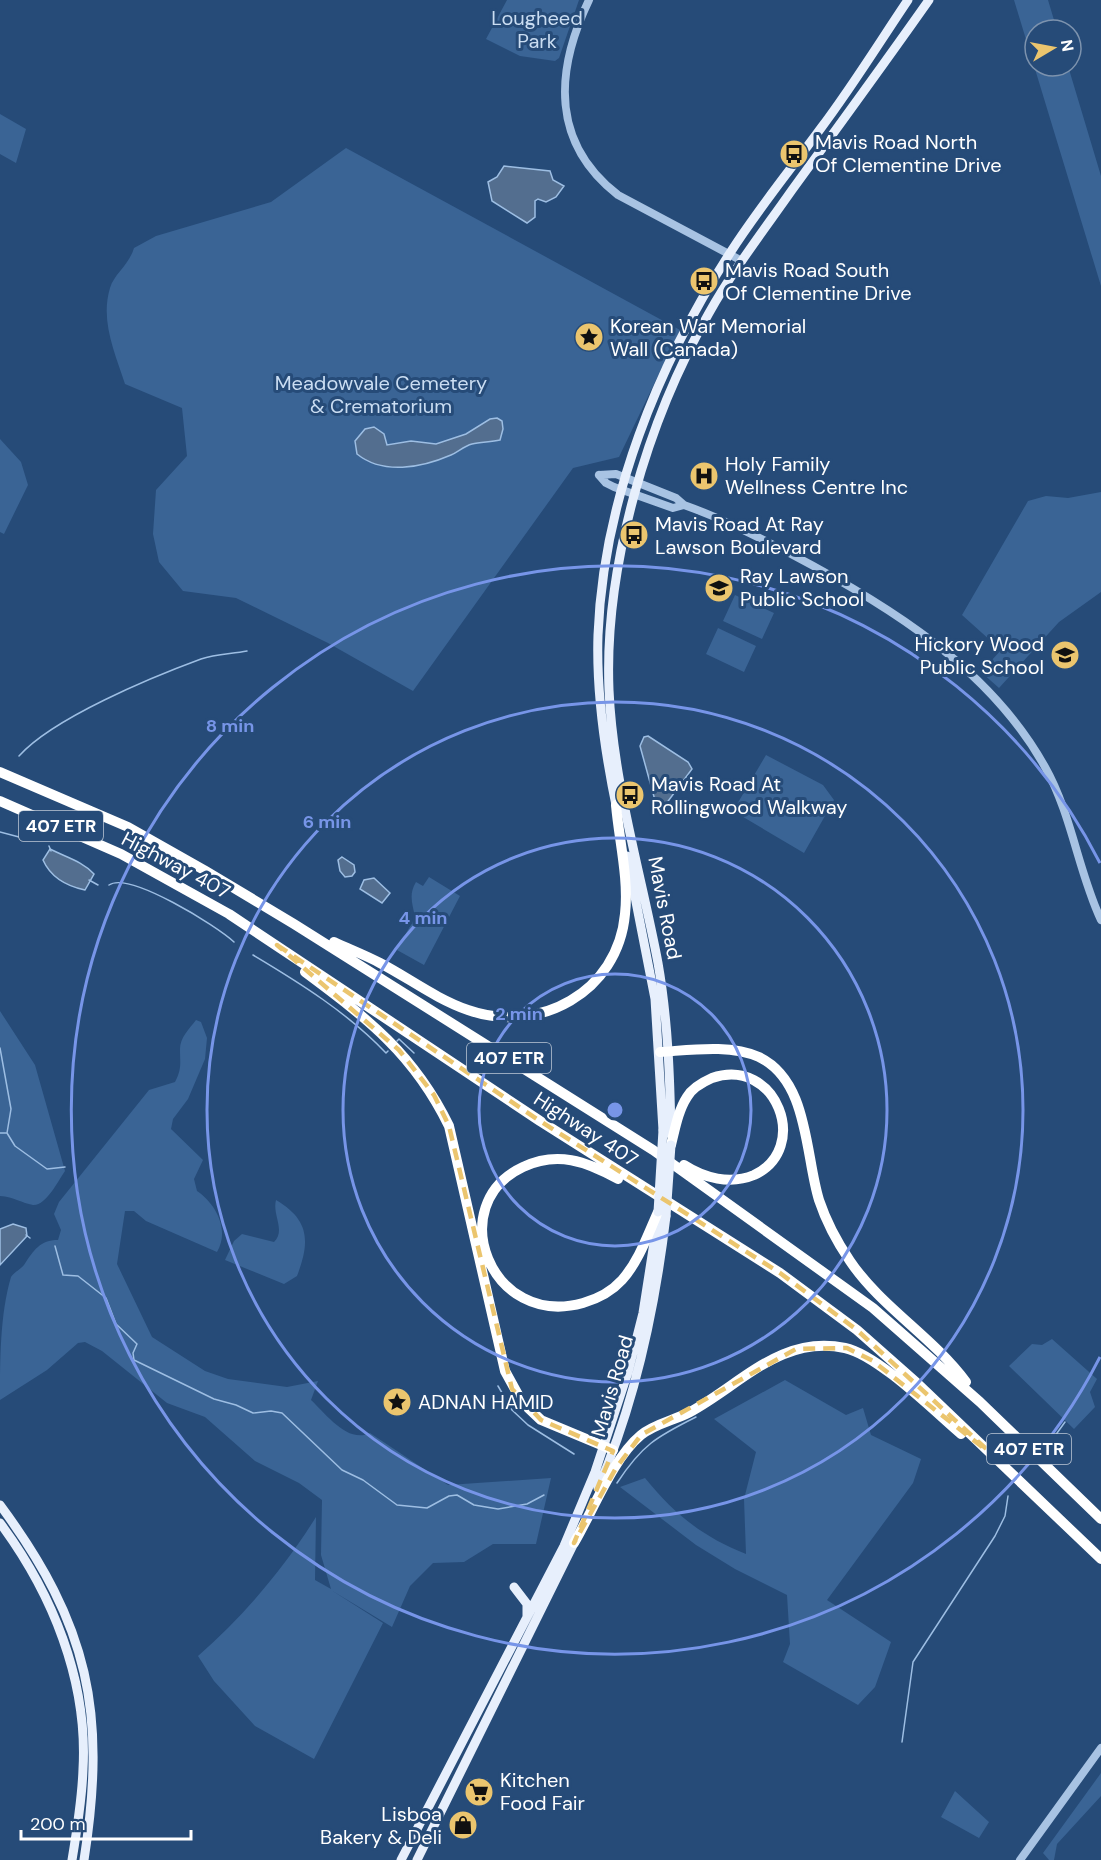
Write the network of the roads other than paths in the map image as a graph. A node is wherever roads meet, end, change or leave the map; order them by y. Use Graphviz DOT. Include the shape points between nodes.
graph roads {
  1 [pos="589,0"];
  2 [pos="908,0"];
  3 [pos="929,0"];
  4 [pos="822,127"];
  5 [pos="832,135"];
  6 [pos="729,254"];
  7 [pos="742,261"];
  8 [pos="625,478"];
  9 [pos="638,484"];
  10 [pos="622,490"];
  11 [pos="635,494"];
  12 [pos="684,505"];
  13 [pos="0,772"];
  14 [pos="0,801"];
  15 [pos="616,805"];
  16 [pos="1101,920"];
  17 [pos="294,924"];
  18 [pos="277,945"];
  19 [pos="664,1052"];
  20 [pos="671,1145"];
  21 [pos="653,1150"];
  22 [pos="650,1192"];
  23 [pos="662,1214"];
  24 [pos="980,1402"];
  25 [pos="608,1449"];
  26 [pos="995,1457"];
  27 [pos="0,1505"];
  28 [pos="1101,1520"];
  29 [pos="0,1523"];
  30 [pos="569,1546"];
  31 [pos="1101,1559"];
  32 [pos="514,1587"];
  33 [pos="527,1617"];
  34 [pos="1101,1748"];
  35 [pos="72,1860"];
  36 [pos="84,1860"];
  37 [pos="401,1860"];
  38 [pos="417,1860"];
  39 [pos="1020,1860"];
  1 -- 6 [label="street" via="570,46 564,96 567,118 583,159 618,195"];
  2 -- 4 [label="main road, Mavis Road"];
  3 -- 5 [label="main road, Mavis Road"];
  4 -- 5 [label="main road"];
  4 -- 6 [label="main road, Mavis Road"];
  5 -- 7 [label="main road, Mavis Road"];
  6 -- 7 [label="street"];
  6 -- 8 [label="main road, Mavis Road" via="669,365"];
  7 -- 9 [label="main road, Mavis Road" via="708,314 671,391"];
  8 -- 9 [label="street"];
  8 -- 10 [label="main road, Mavis Road"];
  8 -- 10 [label="street" via="598,475"];
  9 -- 11 [label="main road, Mavis Road"];
  9 -- 12 [label="street" via="676,498"];
  10 -- 11 [label="street"];
  10 -- 15 [label="main road, Mavis Road" via="607,556 598,635 600,705"];
  11 -- 12 [label="street" via="673,508"];
  11 -- 19 [label="main road, Mavis Road" via="613,604 609,690 613,740 658,965"];
  12 -- 16 [label="street" via="748,532 877,602 913,626 981,686 1024,734 1044,766 1063,808"];
  13 -- 17 [label="highway, Highway 407 / 407 ETR" via="128,827"];
  14 -- 18 [label="highway, Highway 407 / 407 ETR" via="120,854 209,902"];
  15 -- 17 [label="highway" via="625,899 622,933 597,981 552,1011 508,1018 470,1011 380,963"];
  15 -- 19 [label="main road, Mavis Road"];
  17 -- 21 [label="highway, Highway 407 / 407 ETR"];
  18 -- 22 [label="highway, Highway 407 / 407 ETR"];
  18 -- 25 [label="highway" via="399,1050 434,1095 449,1126 500,1353 512,1389 530,1413 541,1420"];
  19 -- 20 [label="main road, Mavis Road"];
  19 -- 23 [label="main road, Mavis Road, bridge"];
  19 -- 24 [label="highway" via="722,1049 749,1054 780,1074 801,1115 819,1200 850,1262 950,1360"];
  20 -- 21 [label="highway" via="688,1095 705,1081 724,1074 741,1075 755,1079 777,1101 783,1134 779,1149 756,1174 731,1180 707,1177"];
  20 -- 23 [label="main road, Mavis Road, bridge"];
  21 -- 24 [label="highway, Highway 407 / 407 ETR" via="873,1308"];
  22 -- 23 [label="highway" via="593,1165 568,1159 537,1161 514,1171 494,1191 483,1221 485,1251 494,1274 512,1292 542,1305 572,1306 588,1301 611,1290 627,1274"];
  22 -- 26 [label="highway, Highway 407 / 407 ETR" via="780,1273 856,1330"];
  23 -- 25 [label="main road, Mavis Road" via="661,1256 636,1375"];
  24 -- 28 [label="highway, Highway 407 / 407 ETR"];
  25 -- 30 [label="main road, Mavis Road"];
  26 -- 30 [label="highway" via="873,1361 847,1348 796,1348 757,1367 690,1411 641,1435 616,1468"];
  26 -- 31 [label="highway, Highway 407 / 407 ETR"];
  27 -- 36 [label="main road" via="33,1551 65,1610 88,1689 94,1769"];
  29 -- 35 [label="main road" via="54,1615 77,1690 83,1768"];
  30 -- 33 [label="main road, Mavis Road"];
  30 -- 38 [label="main road, Mavis Road"];
  32 -- 33 [label="main road" via="527,1604"];
  33 -- 37 [label="main road, Mavis Road"];
  34 -- 39 [label="street"];
}
